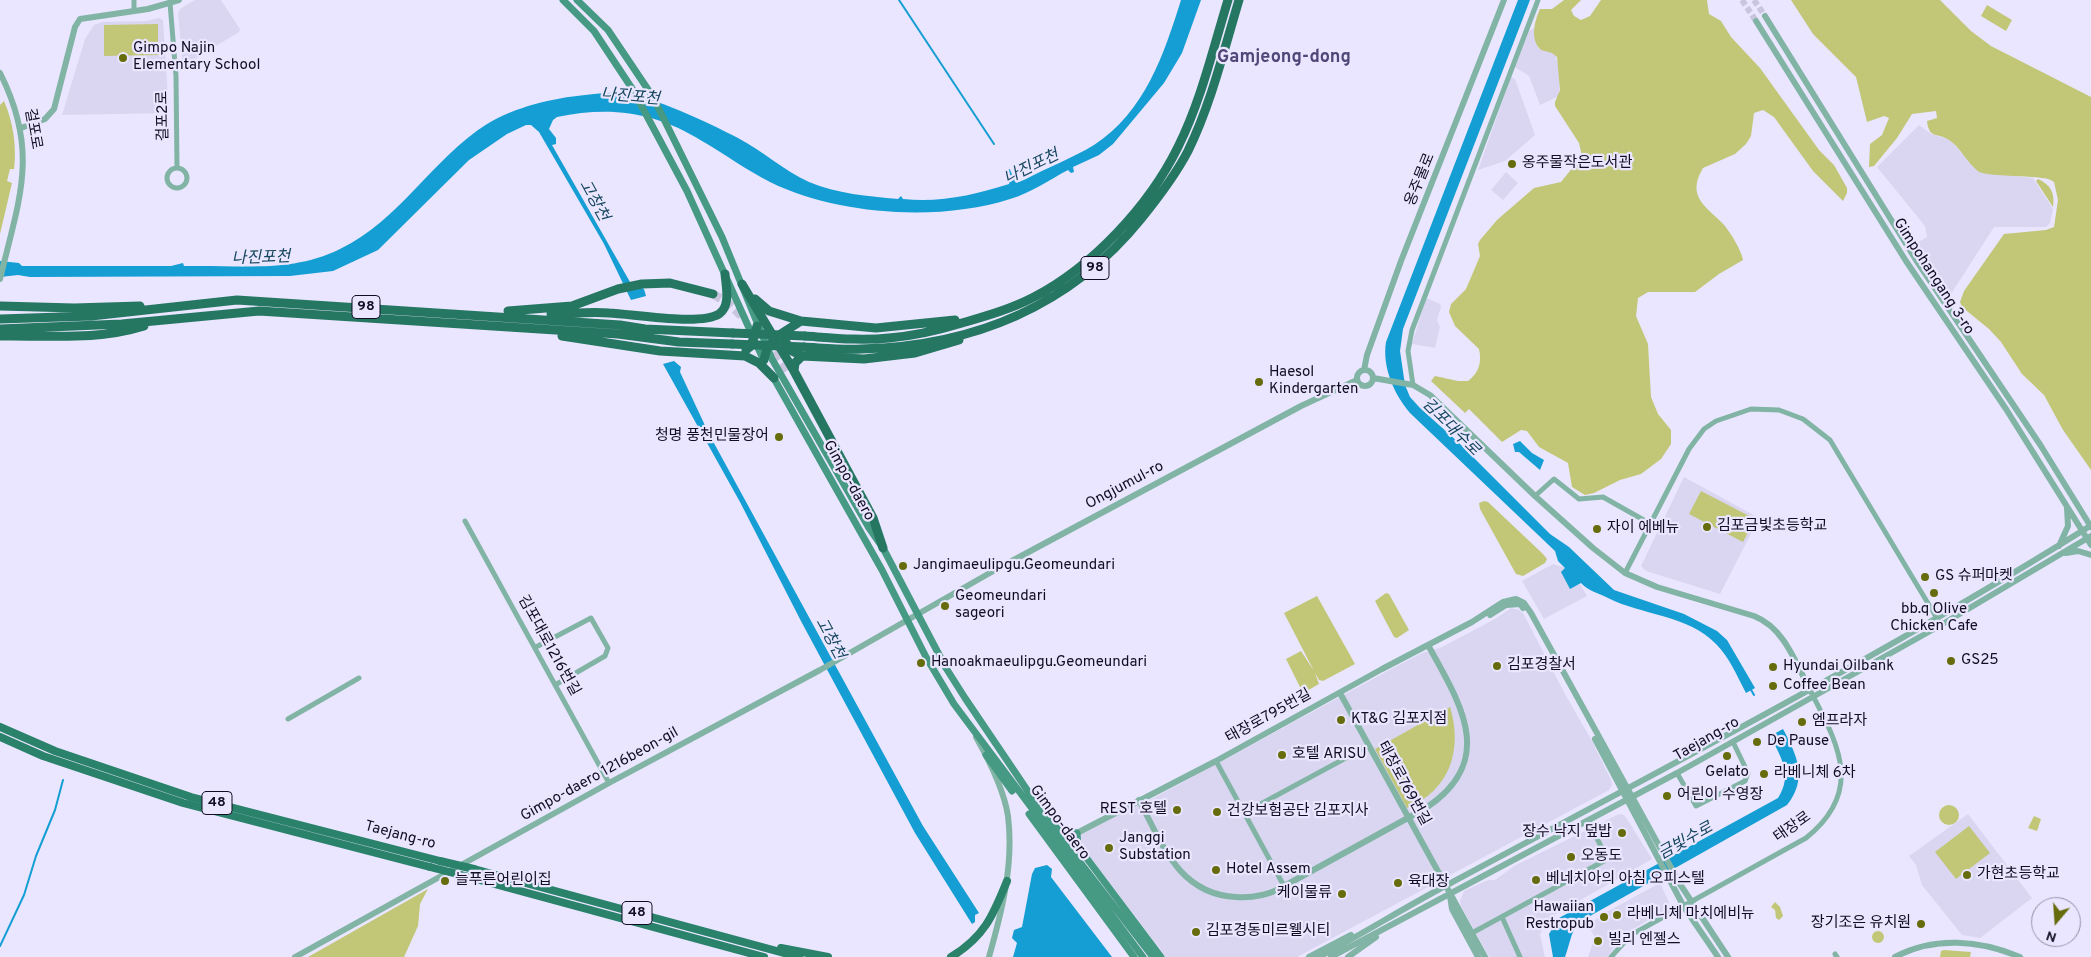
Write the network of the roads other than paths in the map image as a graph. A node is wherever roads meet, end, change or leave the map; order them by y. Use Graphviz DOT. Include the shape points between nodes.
graph roads {
  1 [pos="134,0"];
  2 [pos="179,0"];
  3 [pos="563,0"];
  4 [pos="577,0"];
  5 [pos="1228,0"];
  6 [pos="1239,0"];
  7 [pos="1504,0"];
  8 [pos="1538,0"];
  9 [pos="170,1"];
  10 [pos="134,10"];
  11 [pos="1765,16"];
  12 [pos="1756,20"];
  13 [pos="0,73"];
  14 [pos="21,128"];
  15 [pos="177,168"];
  16 [pos="725,274"];
  17 [pos="0,279"];
  18 [pos="742,284"];
  19 [pos="712,294"];
  20 [pos="181,305"];
  21 [pos="0,306"];
  22 [pos="460,313"];
  23 [pos="503,316"];
  24 [pos="982,317"];
  25 [pos="0,319"];
  26 [pos="160,321"];
  27 [pos="801,321"];
  28 [pos="757,326"];
  29 [pos="789,327"];
  30 [pos="505,328"];
  31 [pos="0,329"];
  32 [pos="0,336"];
  33 [pos="20,336"];
  34 [pos="775,338"];
  35 [pos="754,340"];
  36 [pos="0,343"];
  37 [pos="767,348"];
  38 [pos="803,351"];
  39 [pos="737,354"];
  40 [pos="764,360"];
  41 [pos="1364,370"];
  42 [pos="791,371"];
  43 [pos="774,378"];
  44 [pos="1373,378"];
  45 [pos="1357,380"];
  46 [pos="1413,385"];
  47 [pos="1535,496"];
  48 [pos="2067,507"];
  49 [pos="466,521"];
  50 [pos="1649,523"];
  51 [pos="2091,526"];
  52 [pos="2082,531"];
  53 [pos="2090,540"];
  54 [pos="2058,547"];
  55 [pos="883,548"];
  56 [pos="2065,553"];
  57 [pos="2091,555"];
  58 [pos="1625,573"];
  59 [pos="918,614"];
  60 [pos="1936,617"];
  61 [pos="908,620"];
  62 [pos="1941,625"];
  63 [pos="1428,645"];
  64 [pos="536,647"];
  65 [pos="359,678"];
  66 [pos="555,685"];
  67 [pos="1809,688"];
  68 [pos="1340,693"];
  69 [pos="1813,696"];
  70 [pos="288,719"];
  71 [pos="0,727"];
  72 [pos="972,730"];
  73 [pos="0,737"];
  74 [pos="1733,742"];
  75 [pos="1368,746"];
  76 [pos="986,755"];
  77 [pos="1216,761"];
  78 [pos="1677,773"];
  79 [pos="1017,774"];
  80 [pos="609,783"];
  81 [pos="1626,791"];
  82 [pos="1630,798"];
  83 [pos="1139,800"];
  84 [pos="1244,813"];
  85 [pos="1408,818"];
  86 [pos="1588,822"];
  87 [pos="1060,828"];
  88 [pos="1077,832"];
  89 [pos="1079,849"];
  90 [pos="1007,881"];
  91 [pos="1284,886"];
  92 [pos="1446,886"];
  93 [pos="1677,886"];
  94 [pos="1450,894"];
  95 [pos="1691,903"];
  96 [pos="1684,907"];
  97 [pos="1502,917"];
  98 [pos="1385,926"];
  99 [pos="1472,933"];
  100 [pos="748,942"];
  101 [pos="302,955"];
  102 [pos="295,957"];
  103 [pos="762,957"];
  104 [pos="799,957"];
  105 [pos="828,957"];
  106 [pos="951,957"];
  107 [pos="989,957"];
  108 [pos="1134,957"];
  109 [pos="1143,957"];
  110 [pos="1153,957"];
  111 [pos="1161,957"];
  112 [pos="1309,957"];
  113 [pos="1319,957"];
  114 [pos="1331,957"];
  115 [pos="1348,957"];
  116 [pos="1478,957"];
  117 [pos="1485,957"];
  118 [pos="1520,957"];
  119 [pos="1611,957"];
  120 [pos="1718,957"];
  121 [pos="1728,957"];
  122 [pos="1895,957"];
  123 [pos="2020,957"];
  1 -- 10 [label="street"];
  2 -- 9 [label="street"];
  3 -- 16 [label="main road, Gimpo-daero" via="594,31 633,90"];
  4 -- 18 [label="main road, Gimpo-daero" via="608,30 653,97"];
  5 -- 24 [label="highway, 98" via="1187,127 1171,161 1147,197 1102,247 1058,283 1033,298"];
  6 -- 38 [label="highway, 98" via="1210,93 1187,152 1146,213 1109,254 1064,290 1020,315 978,332 890,348"];
  7 -- 41 [label="street, 옹주물로" via="1401,261"];
  8 -- 46 [label="street" via="1431,276 1408,344"];
  9 -- 10 [label="street"];
  9 -- 15 [label="street, 걸포2로" via="176,76"];
  10 -- 14 [label="street" via="76,17 72,22 52,104 44,114"];
  11 -- 51 [label="street, Gimpohangang 3-ro" via="1916,260"];
  12 -- 48 [label="street, Gimpohangang 3-ro" via="1906,261 2006,409"];
  13 -- 14 [label="street, 걸포로"];
  14 -- 17 [label="street, 걸포로" via="23,175"];
  16 -- 23 [label="highway" via="725,307 710,318 607,312"];
  16 -- 35 [label="main road, Gimpo-daero"];
  18 -- 27 [label="highway" via="768,311"];
  18 -- 28 [label="main road, Gimpo-daero"];
  18 -- 34 [label="highway"];
  19 -- 22 [label="highway" via="670,283 642,284 555,309"];
  20 -- 21 [label="highway"];
  20 -- 22 [label="highway, 98" via="237,300"];
  20 -- 25 [label="highway, 98" via="91,316"];
  22 -- 23 [label="highway, 98"];
  23 -- 24 [label="highway, 98, bridge" via="654,330 890,338 939,330"];
  24 -- 27 [label="highway" via="892,328"];
  26 -- 30 [label="highway, 98" via="259,311"];
  26 -- 31 [label="highway, 98"];
  26 -- 33 [label="highway" via="107,334"];
  27 -- 29 [label="highway"];
  28 -- 35 [label="highway"];
  28 -- 37 [label="main road, Gimpo-daero"];
  29 -- 34 [label="highway"];
  29 -- 38 [label="highway" via="786,341 792,351"];
  30 -- 38 [label="highway, 98, bridge" via="618,334"];
  30 -- 39 [label="highway" via="660,351"];
  32 -- 33 [label="highway"];
  33 -- 36 [label="highway"];
  34 -- 37 [label="highway"];
  34 -- 42 [label="highway"];
  35 -- 39 [label="highway" via="752,346"];
  35 -- 40 [label="main road, Gimpo-daero"];
  37 -- 40 [label="highway"];
  37 -- 55 [label="main road, Gimpo-daero" via="796,403"];
  38 -- 42 [label="highway"];
  39 -- 43 [label="highway" via="759,363"];
  40 -- 43 [label="main road, Gimpo-daero"];
  41 -- 44 [label="street" via="1370,371"];
  41 -- 45 [label="street" via="1358,374"];
  42 -- 55 [label="highway" via="873,518"];
  43 -- 61 [label="main road, Gimpo-daero"];
  44 -- 45 [label="street" via="1372,383 1365,386"];
  44 -- 46 [label="street"];
  45 -- 59 [label="street, Ongjumul-ro" via="1301,406"];
  46 -- 47 [label="street" via="1446,408"];
  47 -- 50 [label="street" via="1554,479 1579,499 1603,497"];
  47 -- 58 [label="street"];
  48 -- 52 [label="street, Gimpohangang 3-ro"];
  48 -- 54 [label="street" via="2068,526"];
  49 -- 64 [label="street, 김포대로1216번길"];
  50 -- 58 [label="street"];
  50 -- 60 [label="street" via="1689,449 1710,425 1743,410 1769,409 1788,413 1810,423 1834,446"];
  51 -- 52 [label="street, Taejang-ro"];
  52 -- 53 [label="street, Gimpohangang 3-ro"];
  52 -- 54 [label="street, Taejang-ro"];
  53 -- 56 [label="street, Taejang-ro"];
  54 -- 60 [label="street, Taejang-ro"];
  55 -- 59 [label="main road, Gimpo-daero"];
  56 -- 57 [label="street"];
  56 -- 62 [label="street, Taejang-ro"];
  58 -- 67 [label="street" via="1651,585 1768,622 1780,634"];
  59 -- 61 [label="street, Ongjumul-ro"];
  59 -- 79 [label="main road, Gimpo-daero" via="946,668"];
  60 -- 62 [label="street"];
  60 -- 67 [label="street, Taejang-ro"];
  61 -- 72 [label="main road, Gimpo-daero" via="926,657"];
  61 -- 80 [label="street, Gimpo-daero 1216beon-gil"];
  62 -- 69 [label="street, Taejang-ro"];
  63 -- 68 [label="street, 태장로795번길"];
  63 -- 81 [label="street, 태장로795번길" via="1506,605 1516,603 1523,607"];
  63 -- 85 [label="street" via="1463,712 1467,742 1453,785 1438,800"];
  64 -- 66 [label="street, 김포대로1216번길"];
  64 -- 66 [label="street" via="591,618 608,648 605,656"];
  65 -- 70 [label="street"];
  66 -- 80 [label="street, 김포대로1216번길"];
  67 -- 69 [label="street"];
  67 -- 81 [label="street, Taejang-ro"];
  68 -- 75 [label="street, 태장로769번길"];
  68 -- 77 [label="street, 태장로795번길"];
  69 -- 74 [label="street, Taejang-ro"];
  69 -- 95 [label="street, 태장로" via="1841,758 1840,785 1830,814 1806,838"];
  71 -- 100 [label="main road, Taejang-ro / 48, bridge" via="55,751 191,797"];
  72 -- 76 [label="street"];
  72 -- 109 [label="main road, Gimpo-daero"];
  73 -- 103 [label="main road, Taejang-ro / 48, bridge" via="43,756 149,793"];
  74 -- 78 [label="street, Taejang-ro"];
  74 -- 78 [label="street" via="1748,773 1745,781 1696,806"];
  75 -- 84 [label="street"];
  75 -- 85 [label="street, 태장로769번길"];
  76 -- 90 [label="street" via="1008,815"];
  76 -- 108 [label="main road, Gimpo-daero"];
  77 -- 83 [label="street, 태장로795번길"];
  77 -- 84 [label="street"];
  78 -- 82 [label="street, Taejang-ro"];
  79 -- 87 [label="main road, Gimpo-daero"];
  79 -- 110 [label="main road, Gimpo-daero" via="1048,821"];
  80 -- 101 [label="street, Gimpo-daero 1216beon-gil"];
  81 -- 82 [label="street"];
  81 -- 92 [label="street, Taejang-ro"];
  82 -- 86 [label="street, Taejang-ro"];
  82 -- 93 [label="street"];
  83 -- 88 [label="street, 태장로795번길"];
  83 -- 91 [label="street" via="1176,866 1192,883 1218,895 1241,898 1268,894"];
  84 -- 91 [label="street"];
  85 -- 91 [label="street"];
  85 -- 92 [label="street, 태장로769번길"];
  86 -- 94 [label="street, Taejang-ro"];
  86 -- 97 [label="street" via="1605,854 1604,860"];
  87 -- 88 [label="main road"];
  87 -- 89 [label="main road, Gimpo-daero"];
  88 -- 89 [label="main road"];
  89 -- 111 [label="main road, Gimpo-daero"];
  90 -- 106 [label="main road" via="986,928"];
  90 -- 107 [label="street"];
  92 -- 94 [label="street, 태장로769번길"];
  92 -- 98 [label="street, Taejang-ro"];
  93 -- 95 [label="street"];
  93 -- 96 [label="street"];
  94 -- 98 [label="street, Taejang-ro"];
  94 -- 99 [label="street"];
  94 -- 116 [label="street" via="1452,909"];
  95 -- 96 [label="street, 태장로"];
  95 -- 121 [label="street"];
  96 -- 119 [label="street, 태장로" via="1631,935"];
  96 -- 120 [label="street"];
  97 -- 99 [label="street"];
  97 -- 118 [label="street"];
  98 -- 112 [label="street" via="1354,933"];
  98 -- 113 [label="street, Taejang-ro"];
  98 -- 114 [label="street, Taejang-ro"];
  98 -- 115 [label="street"];
  99 -- 117 [label="street"];
  100 -- 104 [label="main road, Taejang-ro / 48"];
  100 -- 105 [label="main road"];
  101 -- 102 [label="street, Gimpo-daero 1216beon-gil"];
  122 -- 123 [label="street" via="1948,942 1977,944"];
}
